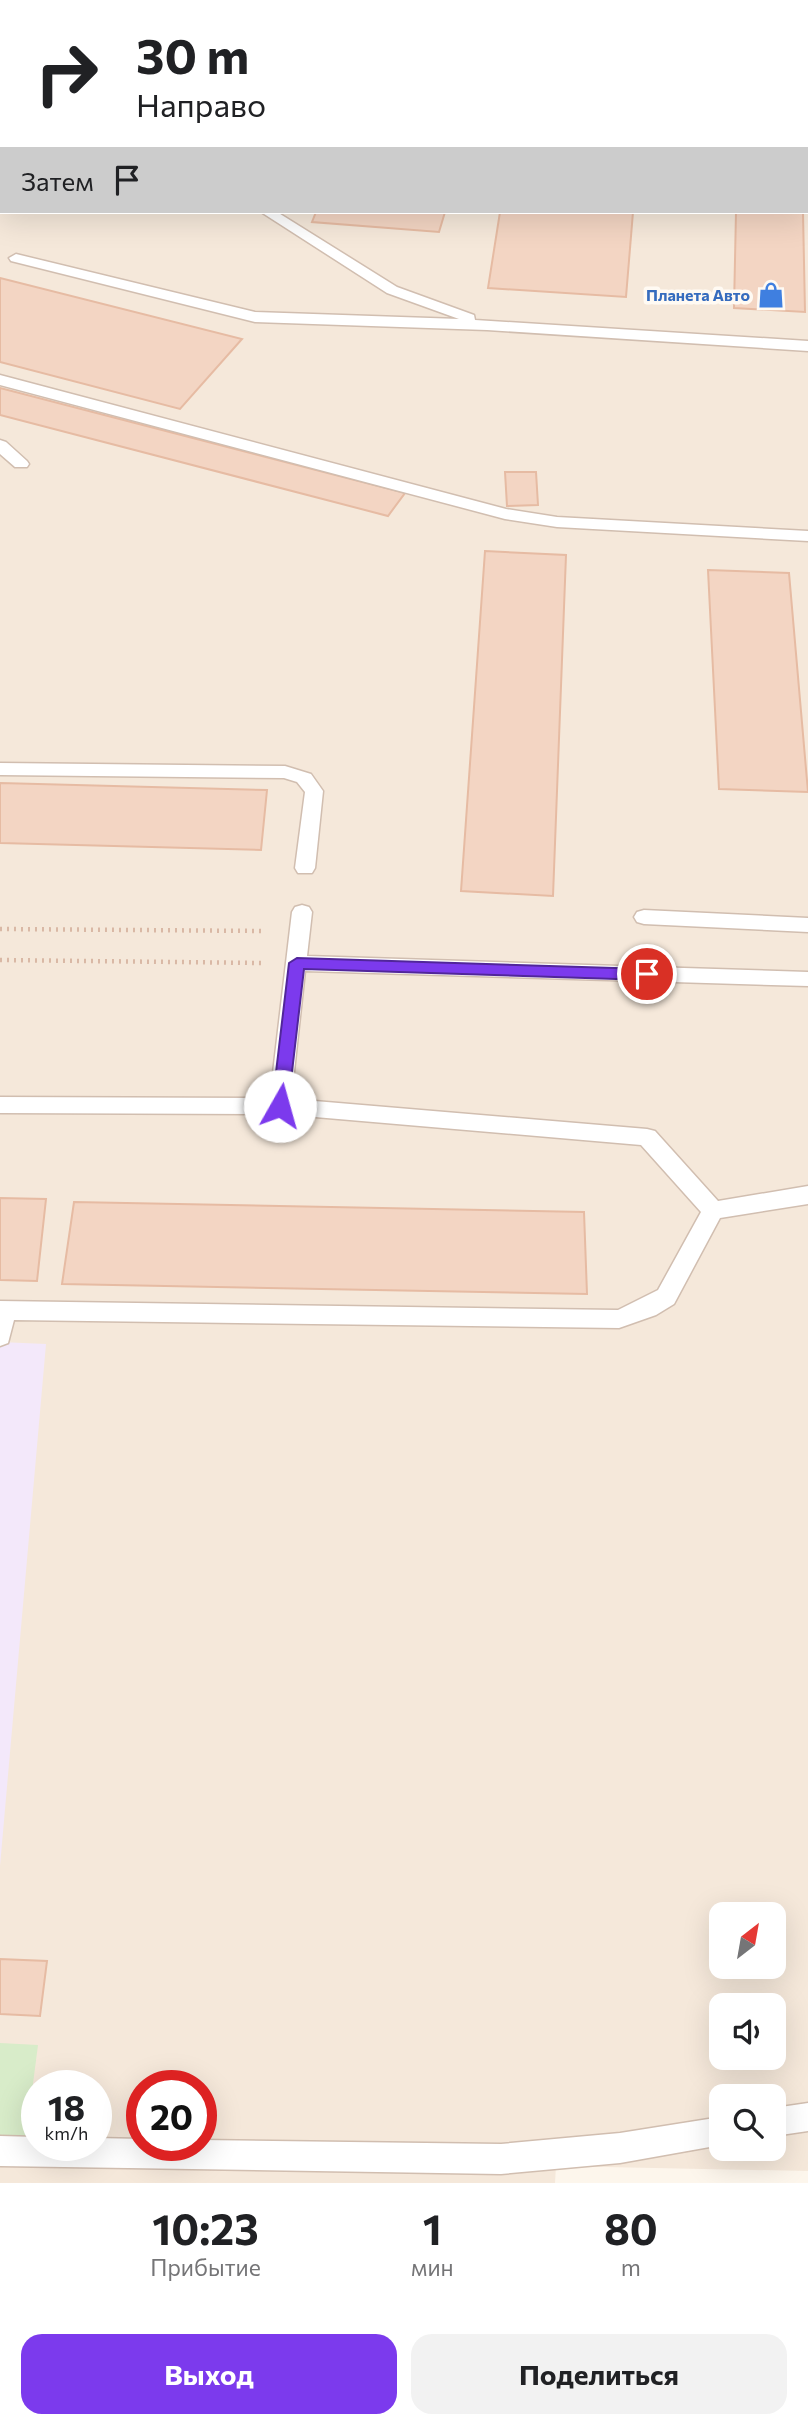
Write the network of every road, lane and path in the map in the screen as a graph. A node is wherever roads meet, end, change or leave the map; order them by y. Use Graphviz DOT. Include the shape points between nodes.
graph roads {
  1 [pos="271,214"];
  2 [pos="16,258"];
  3 [pos="487,325"];
  4 [pos="808,346"];
  5 [pos="0,380"];
  6 [pos="0,445"];
  7 [pos="21,464"];
  8 [pos="808,536"];
  9 [pos="0,769"];
  10 [pos="304,868"];
  11 [pos="644,917"];
  12 [pos="301,921"];
  13 [pos="808,925"];
  14 [pos="0,929"];
  15 [pos="0,960"];
  16 [pos="297,963"];
  17 [pos="808,979"];
  18 [pos="0,1105"];
  19 [pos="280,1106"];
  20 [pos="808,1195"];
  21 [pos="713,1210"];
  22 [pos="2,1310"];
  23 [pos="0,1336"];
  24 [pos="808,2117"];
  25 [pos="786,2120"];
  26 [pos="709,2133"];
  27 [pos="0,2151"];
  1 -- 3 [label="lane" via="391,290"];
  2 -- 3 [label="lane" via="256,317"];
  3 -- 4 [label="lane"];
  5 -- 8 [label="lane" via="505,514 557,522"];
  6 -- 7 [label="lane"];
  9 -- 10 [label="lane" via="285,772 304,778 314,790"];
  11 -- 13 [label="lane"];
  12 -- 14 [label="path"];
  12 -- 16 [label="lane"];
  15 -- 16 [label="path"];
  16 -- 17 [label="lane"];
  16 -- 19 [label="lane"];
  18 -- 19 [label="lane"];
  19 -- 21 [label="lane" via="647,1138"];
  20 -- 21 [label="lane"];
  21 -- 22 [label="lane" via="666,1297 620,1319"];
  22 -- 23 [label="lane"];
  24 -- 25 [label="lane"];
  26 -- 27 [label="lane" via="620,2148 501,2159"];
}
